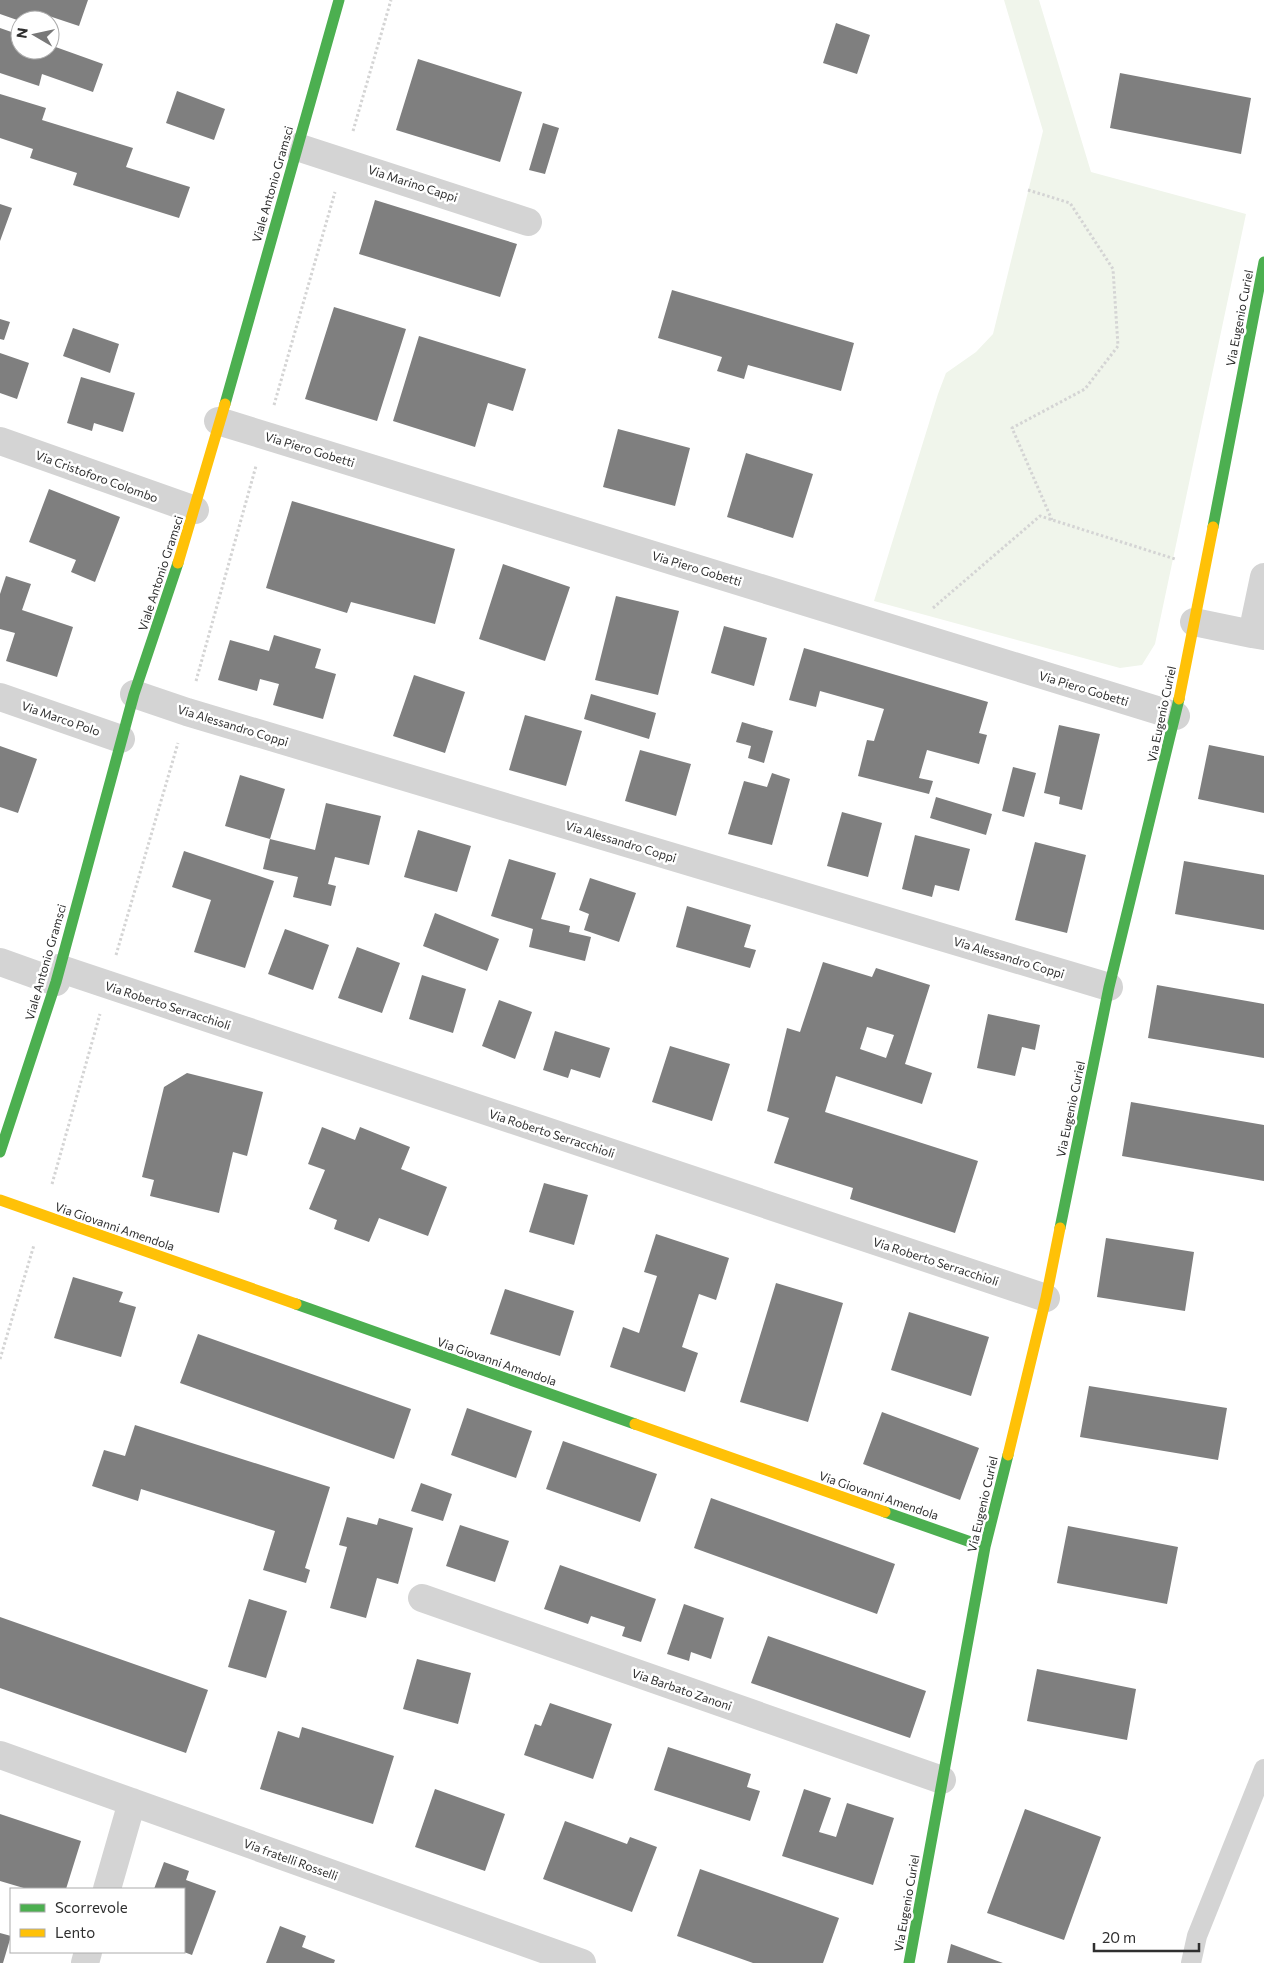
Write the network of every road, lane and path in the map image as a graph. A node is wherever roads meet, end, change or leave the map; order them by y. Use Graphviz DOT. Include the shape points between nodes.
graph roads {
  1 [pos="339,0"];
  2 [pos="297,146"];
  3 [pos="1028,190"];
  4 [pos="528,222"];
  5 [pos="1264,262"];
  6 [pos="218,421"];
  7 [pos="0,441"];
  8 [pos="195,510"];
  9 [pos="1052,520"];
  10 [pos="1204,568"];
  11 [pos="1264,577"];
  12 [pos="1194,622"];
  13 [pos="905,632"];
  14 [pos="1258,635"];
  15 [pos="134,694"];
  16 [pos="0,697"];
  17 [pos="1176,716"];
  18 [pos="122,739"];
  19 [pos="0,962"];
  20 [pos="57,975"];
  21 [pos="1110,987"];
  22 [pos="0,1152"];
  23 [pos="0,1200"];
  24 [pos="1046,1298"];
  25 [pos="986,1547"];
  26 [pos="422,1598"];
  27 [pos="0,1755"];
  28 [pos="1264,1769"];
  29 [pos="942,1780"];
  30 [pos="132,1802"];
  31 [pos="107,1888"];
  32 [pos="582,1963"];
  33 [pos="910,1963"];
  34 [pos="1191,1963"];
  1 -- 2 [label="street, Viale Antonio Gramsci"];
  2 -- 4 [label="street, Via Marino Cappi"];
  2 -- 6 [label="street, Viale Antonio Gramsci"];
  3 -- 9 [label="path" via="1070,202 1113,269 1118,346 1086,389 1012,428"];
  5 -- 10 [label="street, Via Eugenio Curiel"];
  6 -- 8 [label="street, Viale Antonio Gramsci"];
  6 -- 13 [label="street, Via Piero Gobetti"];
  7 -- 8 [label="street, Via Cristoforo Colombo"];
  8 -- 15 [label="street, Viale Antonio Gramsci"];
  9 -- 10 [label="path"];
  9 -- 13 [label="path" via="1040,516"];
  10 -- 12 [label="street, Via Eugenio Curiel"];
  11 -- 14 [label="street"];
  12 -- 14 [label="street"];
  12 -- 17 [label="street, Via Eugenio Curiel"];
  13 -- 17 [label="street, Via Piero Gobetti"];
  15 -- 18 [label="street, Viale Antonio Gramsci"];
  15 -- 21 [label="street, Via Alessandro Coppi"];
  16 -- 18 [label="street, Via Marco Polo"];
  17 -- 21 [label="street, Via Eugenio Curiel"];
  18 -- 20 [label="street, Viale Antonio Gramsci"];
  19 -- 20 [label="street, Via Roberto Serracchioli"];
  20 -- 22 [label="street, Viale Antonio Gramsci"];
  20 -- 24 [label="street, Via Roberto Serracchioli"];
  21 -- 24 [label="street, Via Eugenio Curiel"];
  23 -- 25 [label="street, Via Giovanni Amendola"];
  24 -- 25 [label="street, Via Eugenio Curiel"];
  25 -- 29 [label="street, Via Eugenio Curiel"];
  26 -- 29 [label="street, Via Barbato Zanoni"];
  27 -- 30 [label="street, Via fratelli Rosselli"];
  28 -- 34 [label="lane" via="1197,1936"];
  29 -- 33 [label="street, Via Eugenio Curiel"];
  30 -- 31 [label="street"];
  30 -- 32 [label="street, Via fratelli Rosselli"];
}
